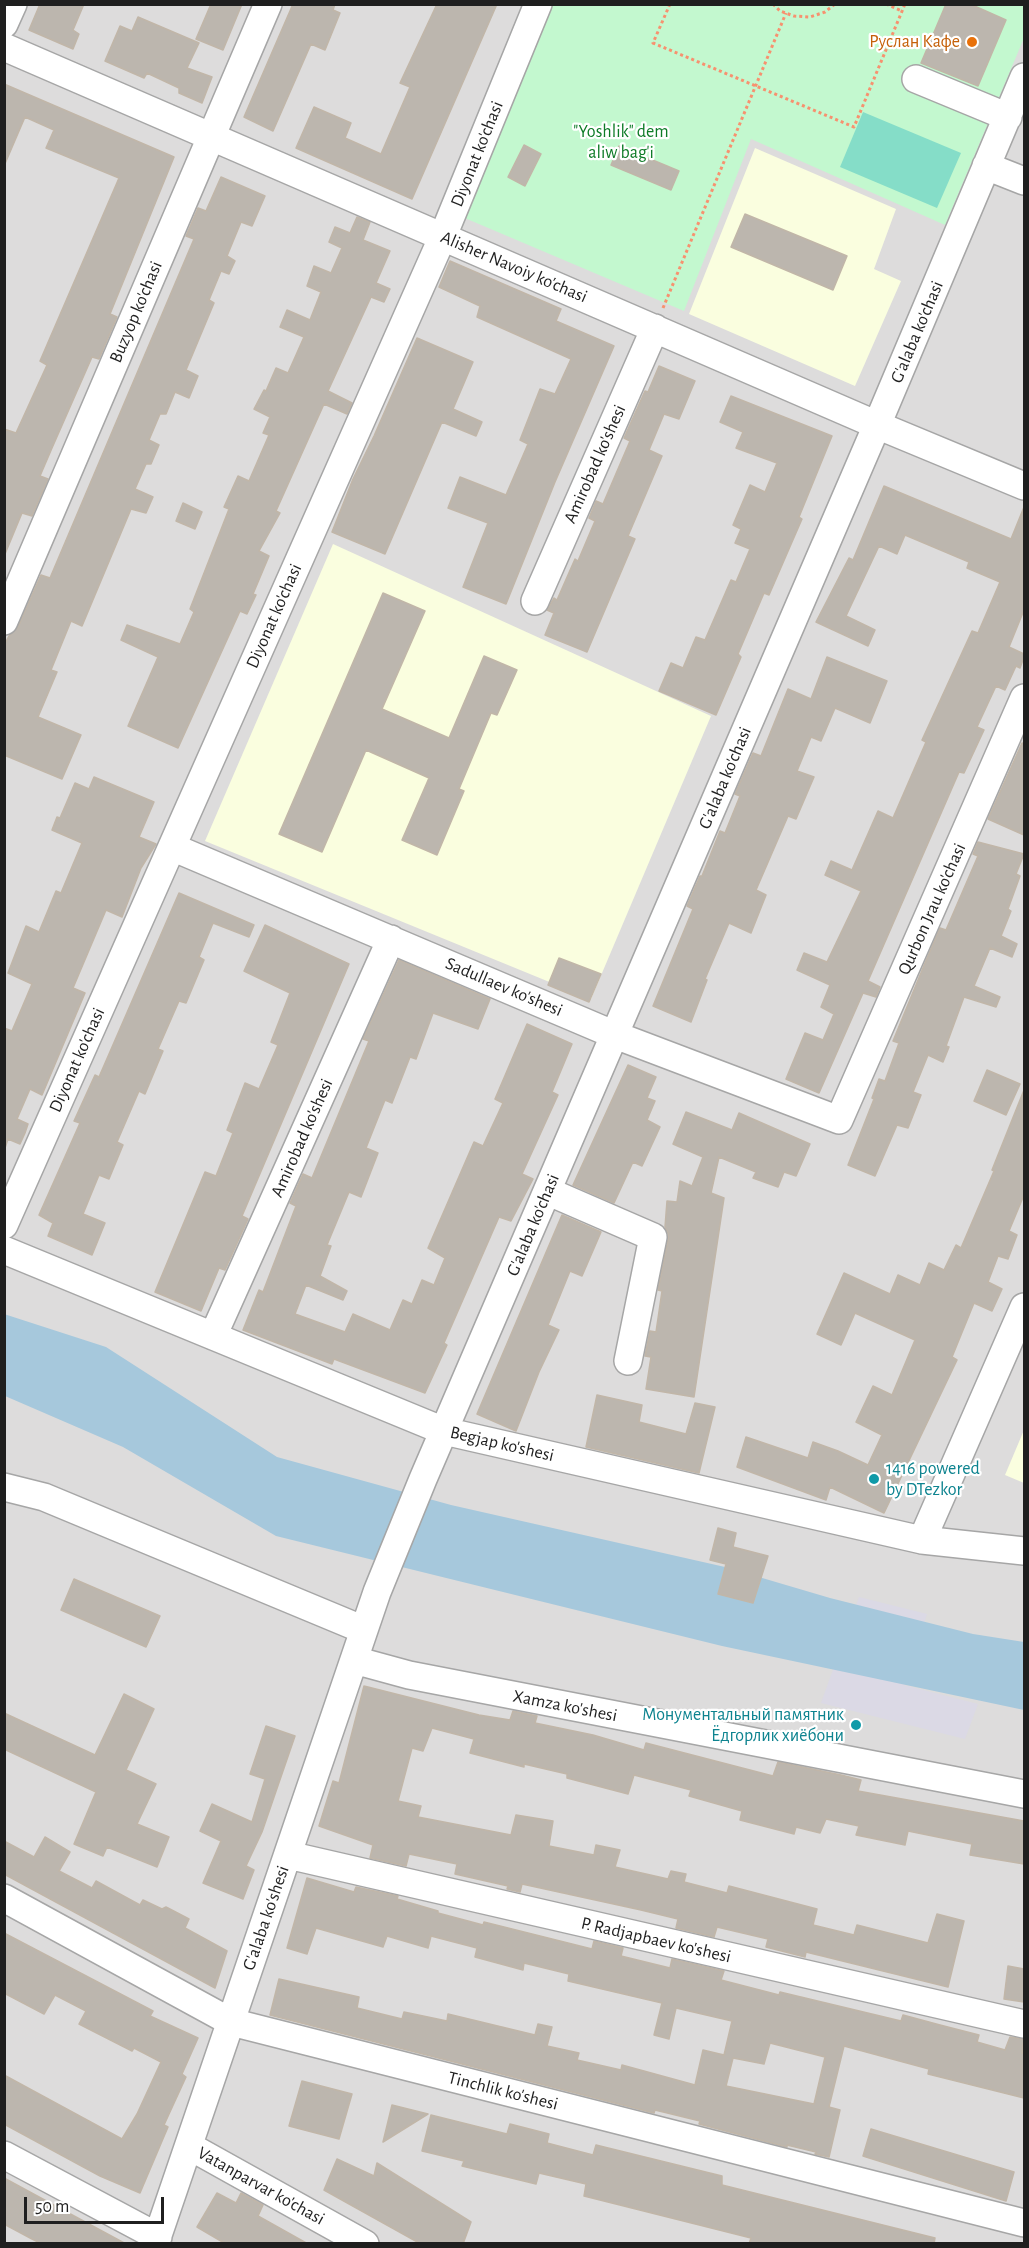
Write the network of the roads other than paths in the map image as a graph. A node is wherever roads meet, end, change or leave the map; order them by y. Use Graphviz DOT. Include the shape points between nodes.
graph roads {
  1 [pos="13,4"];
  2 [pos="268,4"];
  3 [pos="538,4"];
  4 [pos="4,24"];
  5 [pos="4,47"];
  6 [pos="1024,77"];
  7 [pos="916,79"];
  8 [pos="1008,117"];
  9 [pos="211,136"];
  10 [pos="986,166"];
  11 [pos="1024,181"];
  12 [pos="443,236"];
  13 [pos="655,328"];
  14 [pos="877,425"];
  15 [pos="1024,486"];
  16 [pos="535,601"];
  17 [pos="4,621"];
  18 [pos="1024,698"];
  19 [pos="172,847"];
  20 [pos="391,939"];
  21 [pos="615,1035"];
  22 [pos="839,1120"];
  23 [pos="548,1191"];
  24 [pos="4,1225"];
  25 [pos="4,1250"];
  26 [pos="1024,1307"];
  27 [pos="213,1336"];
  28 [pos="628,1361"];
  29 [pos="444,1431"];
  30 [pos="4,1487"];
  31 [pos="922,1540"];
  32 [pos="1024,1551"];
  33 [pos="377,1592"];
  34 [pos="364,1630"];
  35 [pos="354,1660"];
  36 [pos="1024,1794"];
  37 [pos="288,1855"];
  38 [pos="4,1899"];
  39 [pos="231,2022"];
  40 [pos="1024,2024"];
  41 [pos="189,2146"];
  42 [pos="4,2155"];
  43 [pos="1024,2223"];
  44 [pos="157,2240"];
  45 [pos="364,2244"];
  1 -- 4 [label="street"];
  2 -- 9 [label="street, Buzyop ko'chasi"];
  3 -- 12 [label="street, Diyonat ko'chasi"];
  5 -- 9 [label="street, Alisher Navoiy ko'chasi"];
  6 -- 8 [label="street, G'alaba ko'chasi"];
  7 -- 8 [label="street"];
  8 -- 10 [label="street, G'alaba ko'chasi"];
  9 -- 12 [label="street, Alisher Navoiy ko'chasi"];
  9 -- 17 [label="street, Buzyop ko'chasi"];
  10 -- 11 [label="street"];
  10 -- 14 [label="street, G'alaba ko'chasi"];
  12 -- 13 [label="street, Alisher Navoiy ko'chasi"];
  12 -- 19 [label="street, Diyonat ko'chasi"];
  13 -- 14 [label="street, Alisher Navoiy ko'chasi"];
  13 -- 16 [label="street, Amirobad ko'shesi"];
  14 -- 15 [label="street, Alisher Navoiy ko'chasi"];
  14 -- 21 [label="street, G'alaba ko'chasi"];
  18 -- 22 [label="street, Qurbon Jrau ko'chasi"];
  19 -- 20 [label="street, Sadullaev ko'shesi"];
  19 -- 24 [label="street, Diyonat ko'chasi"];
  20 -- 21 [label="street, Sadullaev ko'shesi"];
  20 -- 27 [label="street, Amirobad ko'shesi"];
  21 -- 22 [label="street, Sadullaev ko'shesi"];
  21 -- 23 [label="street, G'alaba ko'chasi"];
  23 -- 28 [label="street" via="653,1237"];
  23 -- 29 [label="street, G'alaba ko'chasi"];
  25 -- 27 [label="street, Begjap ko'shesi"];
  26 -- 31 [label="street"];
  27 -- 29 [label="street, Begjap ko'shesi"];
  29 -- 31 [label="street, Begjap ko'shesi"];
  29 -- 33 [label="street, G'alaba ko'chasi"];
  30 -- 34 [label="street" via="44,1497"];
  31 -- 32 [label="street, Begjap ko'shesi"];
  33 -- 34 [label="street, G'alaba ko'shesi"];
  34 -- 35 [label="street, G'alaba ko'shesi"];
  35 -- 36 [label="street, Xamza ko'shesi" via="409,1676"];
  35 -- 37 [label="street, G'alaba ko'shesi"];
  37 -- 39 [label="street, G'alaba ko'shesi"];
  37 -- 40 [label="street, P. Radjapbaev ko'shesi"];
  38 -- 39 [label="street, Tinchlik ko'shesi"];
  39 -- 41 [label="street, G'alaba ko'shesi"];
  39 -- 43 [label="street, Tinchlik ko'shesi"];
  41 -- 44 [label="street, G'alaba ko'shesi"];
  41 -- 45 [label="street, Vatanparvar ko'chasi"];
  42 -- 44 [label="street"];
}
